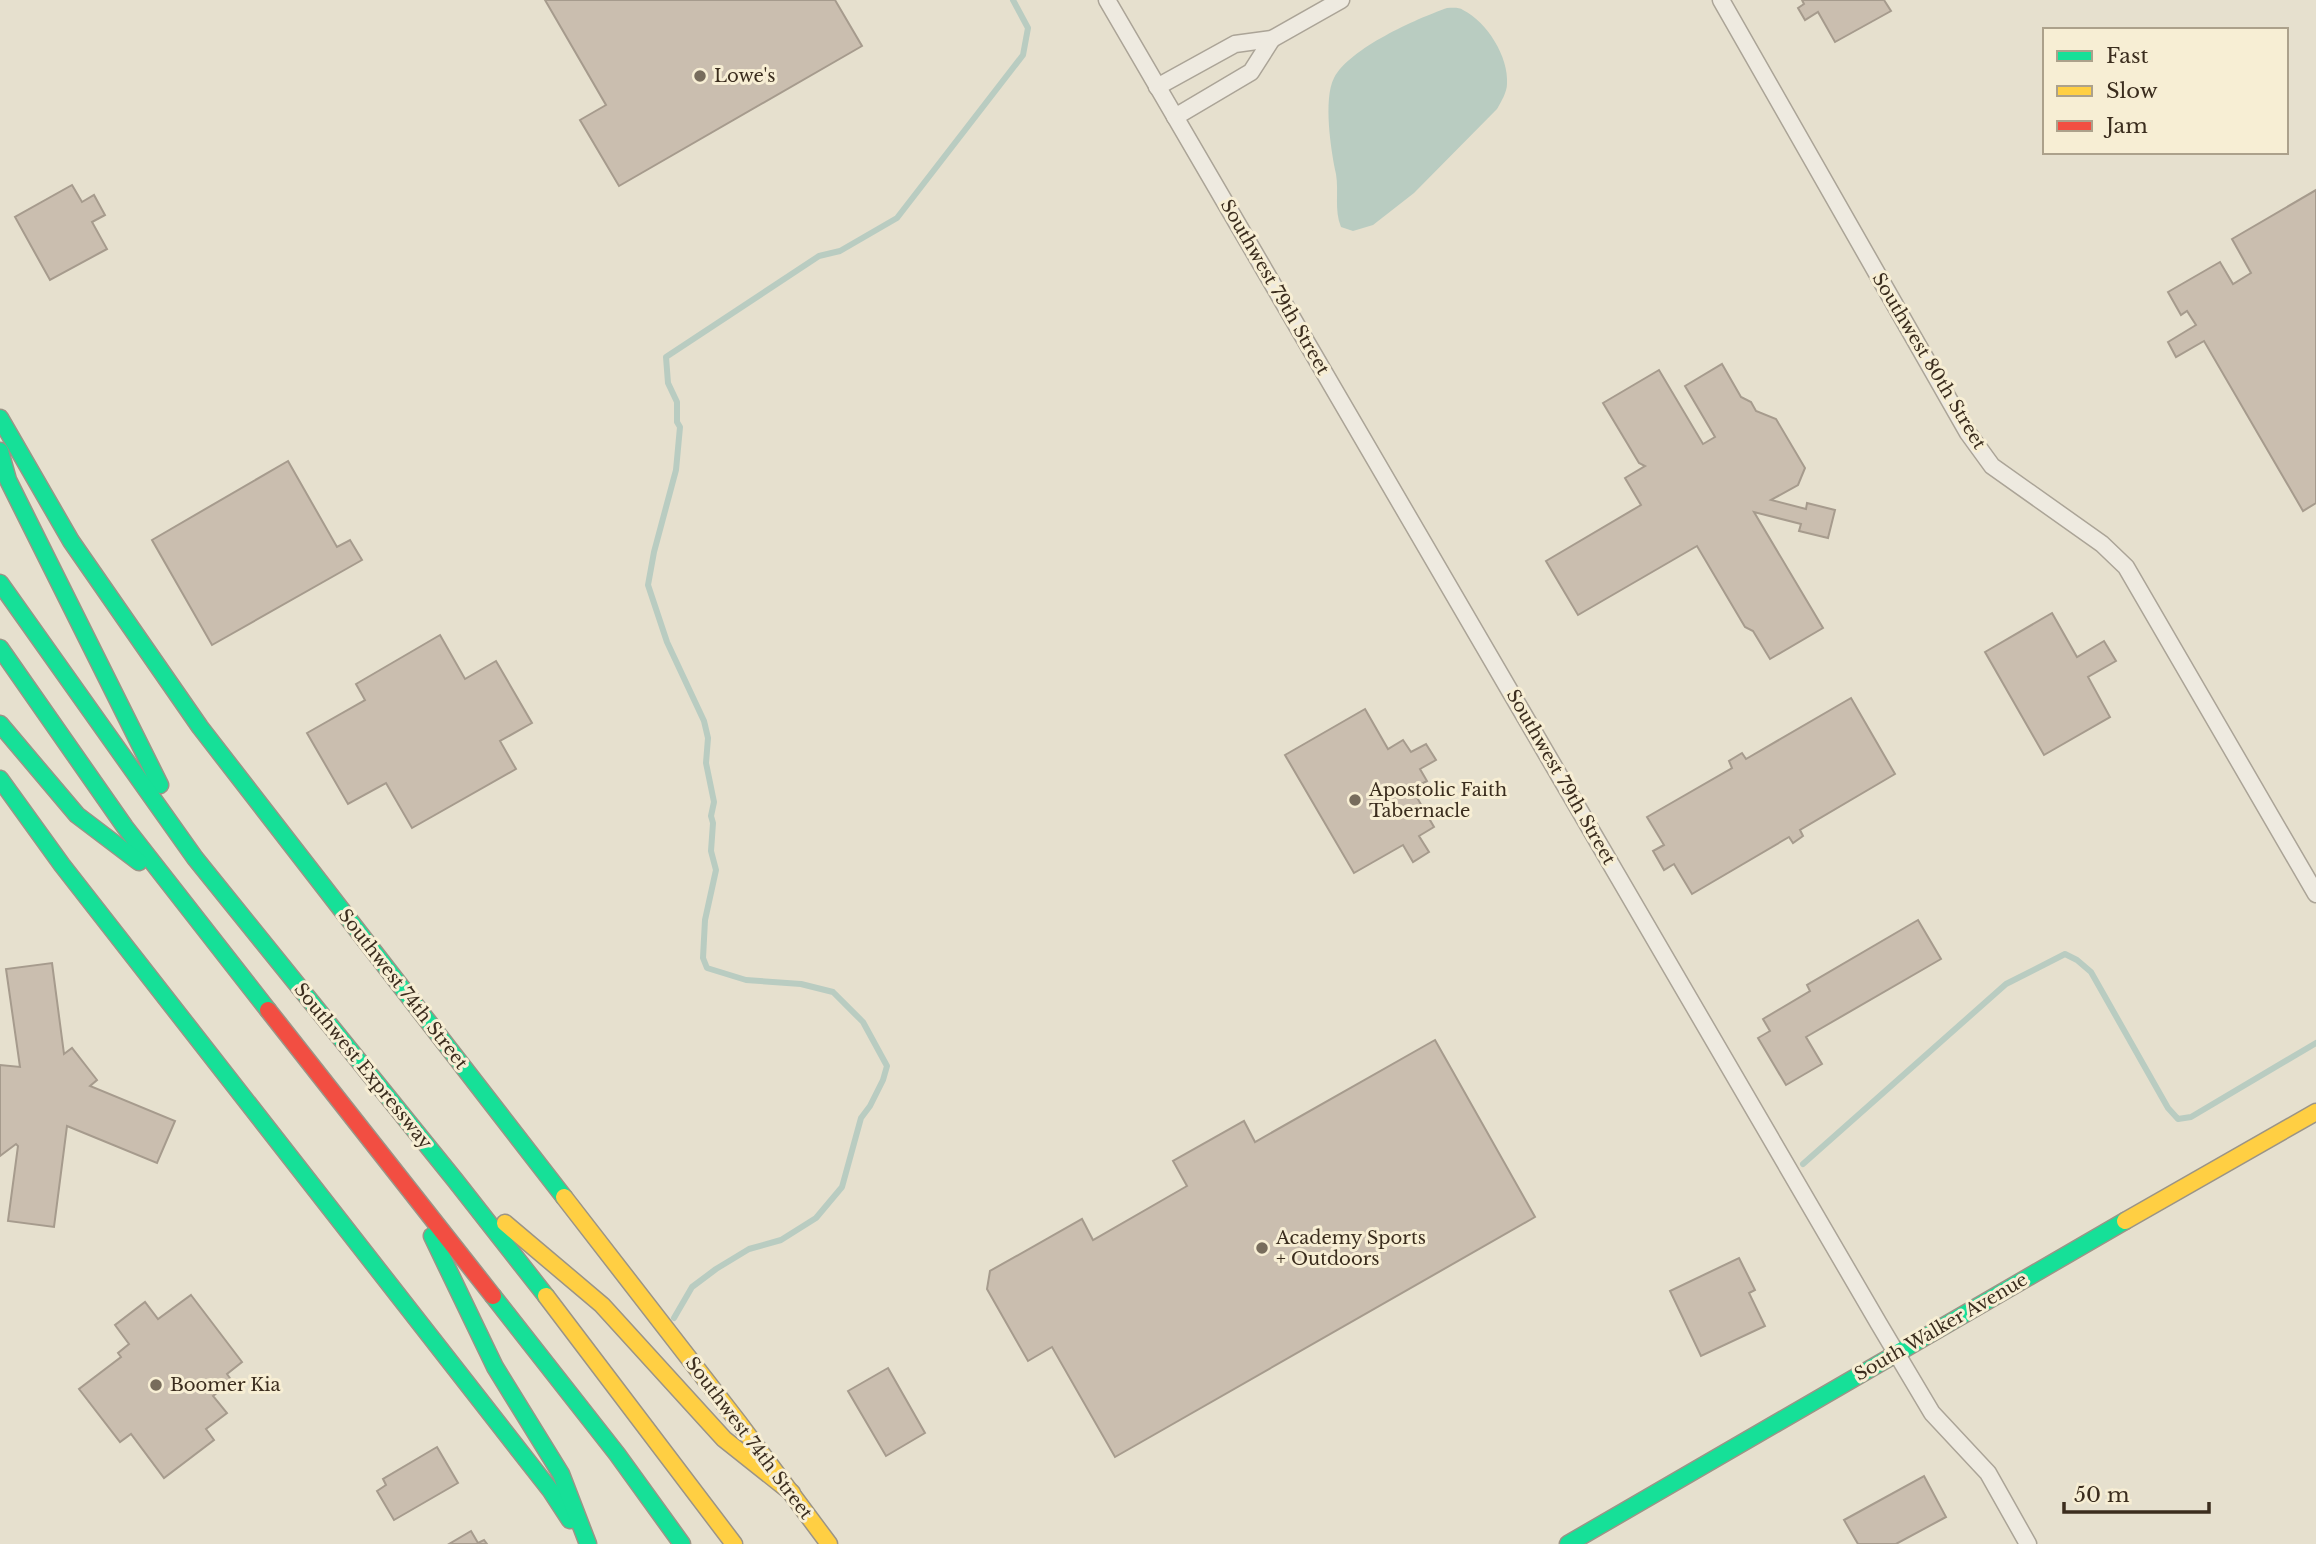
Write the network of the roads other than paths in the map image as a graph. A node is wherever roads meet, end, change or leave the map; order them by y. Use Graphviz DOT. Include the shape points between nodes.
graph roads {
  1 [pos="1107,0"];
  2 [pos="1341,0"];
  3 [pos="1721,0"];
  4 [pos="1272,39"];
  5 [pos="1157,87"];
  6 [pos="1175,117"];
  7 [pos="0,418"];
  8 [pos="0,452"];
  9 [pos="0,583"];
  10 [pos="0,648"];
  11 [pos="0,724"];
  12 [pos="0,779"];
  13 [pos="195,858"];
  14 [pos="175,890"];
  15 [pos="2316,894"];
  16 [pos="2316,1112"];
  17 [pos="456,1180"];
  18 [pos="407,1186"];
  19 [pos="1896,1352"];
  20 [pos="792,1493"];
  21 [pos="587,1544"];
  22 [pos="682,1544"];
  23 [pos="734,1544"];
  24 [pos="829,1544"];
  25 [pos="1568,1544"];
  26 [pos="2028,1544"];
  1 -- 5 [label="street, Southwest 79th Street"];
  2 -- 4 [label="street"];
  3 -- 15 [label="street, Southwest 80th Street" via="1968,433 1992,466 2102,544 2126,567"];
  4 -- 5 [label="street" via="1235,44"];
  4 -- 6 [label="street" via="1251,72"];
  5 -- 6 [label="street, Southwest 79th Street"];
  6 -- 19 [label="street, Southwest 79th Street"];
  7 -- 20 [label="main road, Southwest 74th Street" via="71,541 200,727"];
  8 -- 13 [label="main road" via="8,480"];
  9 -- 13 [label="main road, Southwest Expressway"];
  10 -- 14 [label="main road"];
  11 -- 14 [label="main road" via="77,815"];
  12 -- 21 [label="main road" via="62,865 551,1491"];
  13 -- 17 [label="main road, Southwest Expressway"];
  14 -- 18 [label="main road"];
  16 -- 19 [label="main road, South Walker Avenue"];
  17 -- 20 [label="main road" via="601,1305 724,1439"];
  17 -- 23 [label="main road, Southwest Expressway"];
  18 -- 21 [label="main road" via="495,1367 561,1474"];
  18 -- 22 [label="main road"];
  19 -- 25 [label="main road, South Walker Avenue"];
  19 -- 26 [label="street, Southwest 79th Street" via="1932,1413 1988,1473"];
  20 -- 24 [label="main road, Southwest 74th Street"];
}
